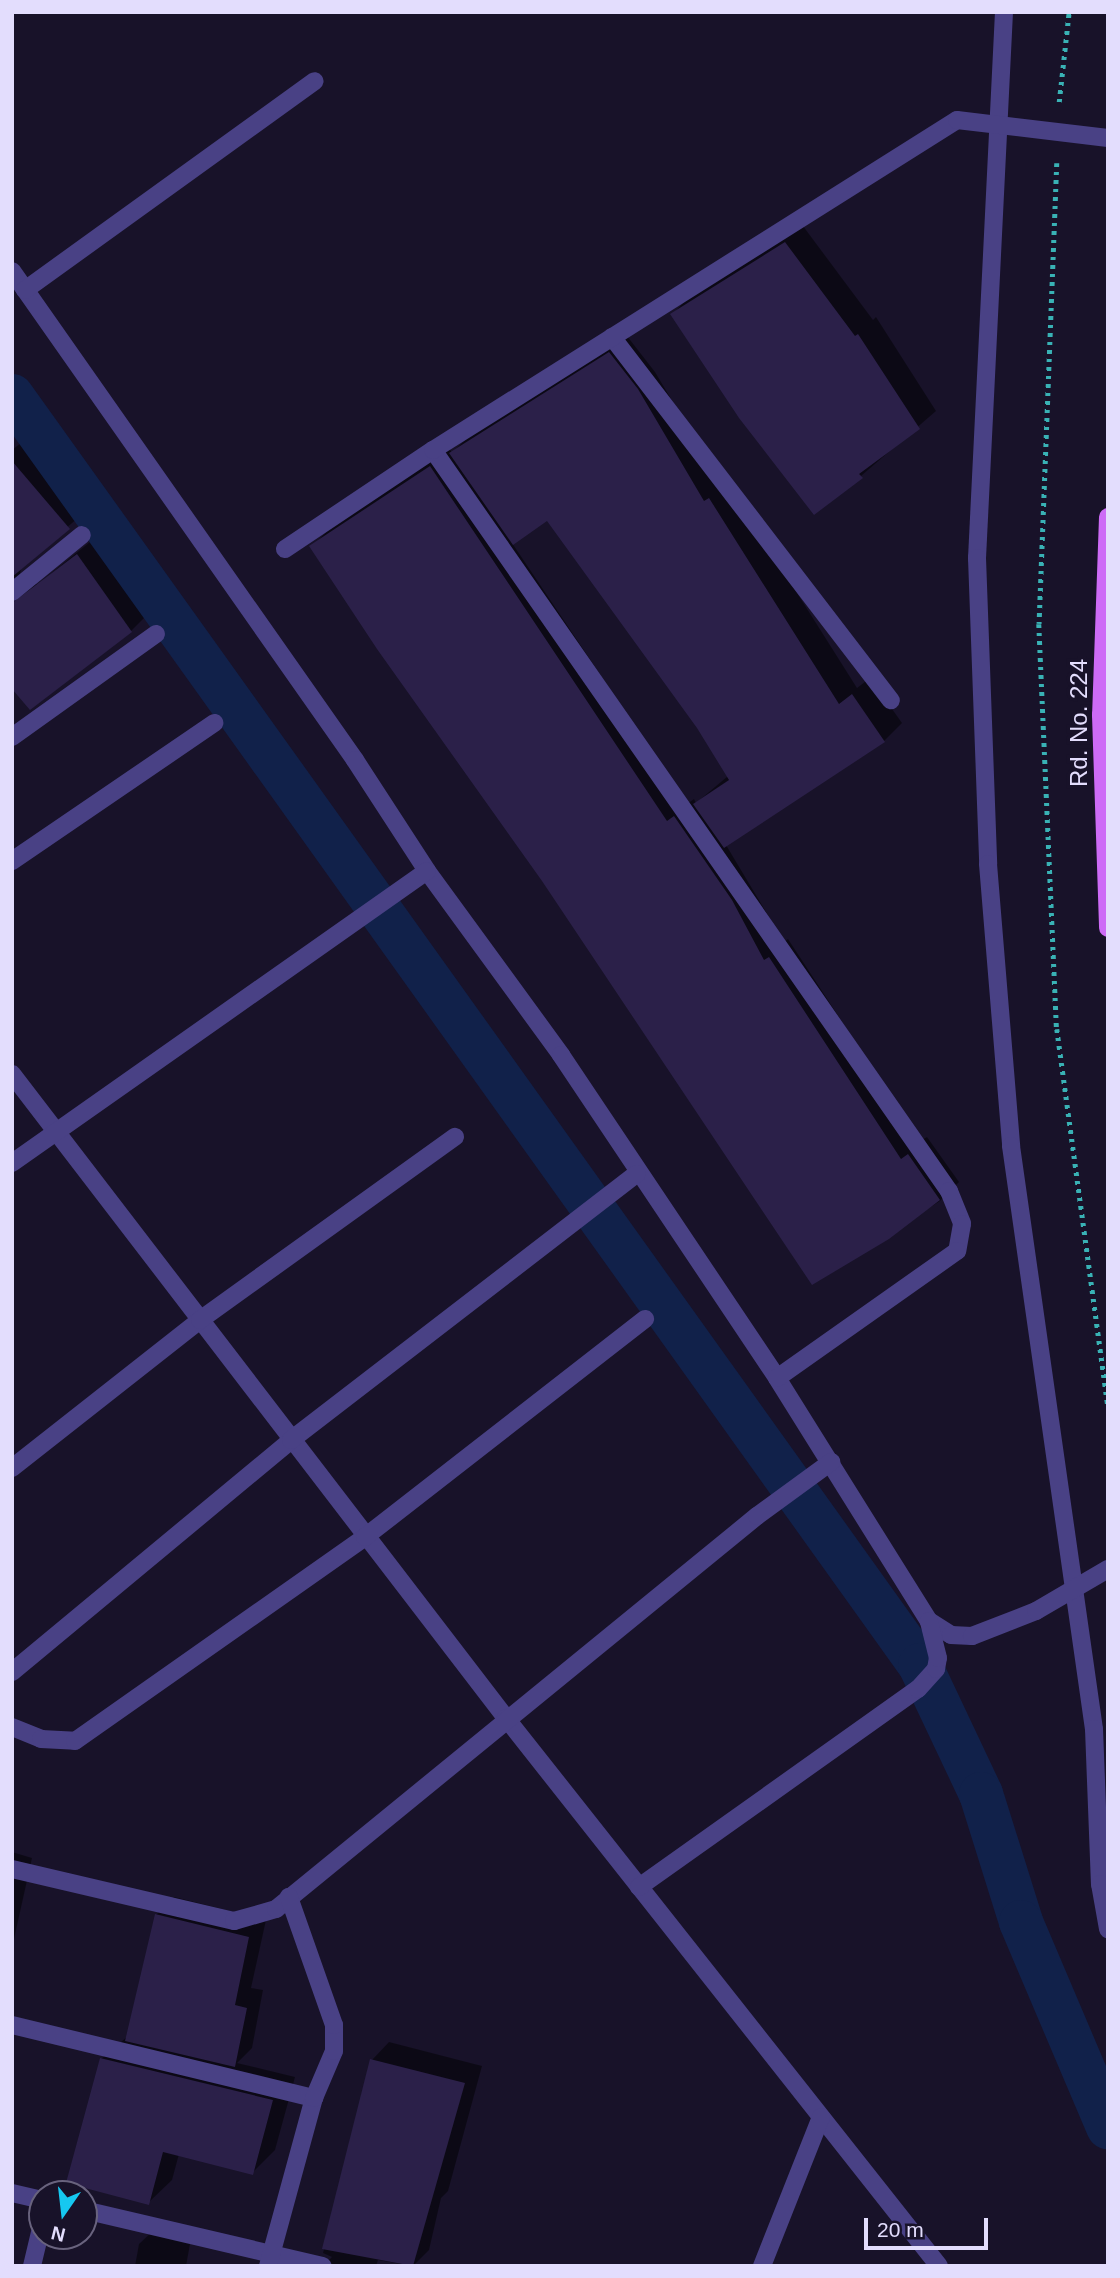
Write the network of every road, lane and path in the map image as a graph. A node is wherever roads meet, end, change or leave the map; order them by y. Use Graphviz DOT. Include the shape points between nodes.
graph roads {
  1 [pos="1004,12"];
  2 [pos="1069,12"];
  3 [pos="315,81"];
  4 [pos="999,124"];
  5 [pos="1058,132"];
  6 [pos="1108,138"];
  7 [pos="12,271"];
  8 [pos="25,290"];
  9 [pos="612,337"];
  10 [pos="433,450"];
  11 [pos="1108,517"];
  12 [pos="82,535"];
  13 [pos="285,549"];
  14 [pos="12,592"];
  15 [pos="156,634"];
  16 [pos="891,700"];
  17 [pos="214,723"];
  18 [pos="12,737"];
  19 [pos="12,861"];
  20 [pos="427,871"];
  21 [pos="1108,928"];
  22 [pos="12,1074"];
  23 [pos="56,1130"];
  24 [pos="455,1137"];
  25 [pos="12,1163"];
  26 [pos="637,1174"];
  27 [pos="645,1319"];
  28 [pos="200,1320"];
  29 [pos="777,1378"];
  30 [pos="1108,1408"];
  31 [pos="291,1440"];
  32 [pos="831,1462"];
  33 [pos="12,1468"];
  34 [pos="365,1537"];
  35 [pos="1108,1569"];
  36 [pos="1076,1588"];
  37 [pos="929,1621"];
  38 [pos="12,1672"];
  39 [pos="506,1718"];
  40 [pos="12,1727"];
  41 [pos="12,1869"];
  42 [pos="639,1887"];
  43 [pos="289,1897"];
  44 [pos="1108,1929"];
  45 [pos="12,2025"];
  46 [pos="314,2098"];
  47 [pos="821,2117"];
  48 [pos="98,2214"];
  49 [pos="270,2260"];
  50 [pos="323,2266"];
  51 [pos="762,2266"];
  52 [pos="939,2266"];
  1 -- 4 [label="street"];
  2 -- 5 [label="path"];
  3 -- 8 [label="street"];
  4 -- 5 [label="street"];
  4 -- 9 [label="street" via="957,120"];
  4 -- 36 [label="street" via="977,558 988,864 1011,1146"];
  5 -- 6 [label="street"];
  5 -- 30 [label="path" via="1039,624 1058,1029"];
  7 -- 8 [label="street"];
  8 -- 20 [label="street" via="355,760"];
  9 -- 10 [label="street"];
  9 -- 16 [label="street"];
  10 -- 13 [label="street"];
  10 -- 29 [label="street" via="949,1191 962,1224 957,1251"];
  11 -- 21 [label="main road, Rd. No. 224" via="1101,715"];
  12 -- 14 [label="street"];
  15 -- 18 [label="street"];
  17 -- 19 [label="street"];
  20 -- 23 [label="street"];
  20 -- 26 [label="street" via="561,1055"];
  22 -- 23 [label="street"];
  23 -- 25 [label="street"];
  23 -- 28 [label="street"];
  24 -- 28 [label="street"];
  26 -- 29 [label="street"];
  26 -- 31 [label="street"];
  27 -- 34 [label="street"];
  28 -- 31 [label="street"];
  28 -- 33 [label="street"];
  29 -- 32 [label="street"];
  31 -- 34 [label="street"];
  31 -- 38 [label="street"];
  32 -- 37 [label="street"];
  32 -- 39 [label="street"];
  34 -- 39 [label="street"];
  34 -- 40 [label="street" via="75,1741 41,1739"];
  35 -- 36 [label="street"];
  36 -- 37 [label="street" via="1035,1611 972,1636 951,1635"];
  36 -- 44 [label="street" via="1094,1729 1100,1884"];
  37 -- 42 [label="street" via="940,1648 936,1669 918,1689"];
  39 -- 42 [label="street"];
  39 -- 43 [label="street"];
  41 -- 43 [label="street" via="234,1921 256,1918"];
  42 -- 47 [label="street"];
  43 -- 46 [label="street" via="334,2025 334,2051"];
  45 -- 46 [label="street"];
  46 -- 49 [label="street"];
  47 -- 51 [label="street"];
  47 -- 52 [label="street"];
  48 -- 49 [label="street"];
  49 -- 50 [label="street"];
}
